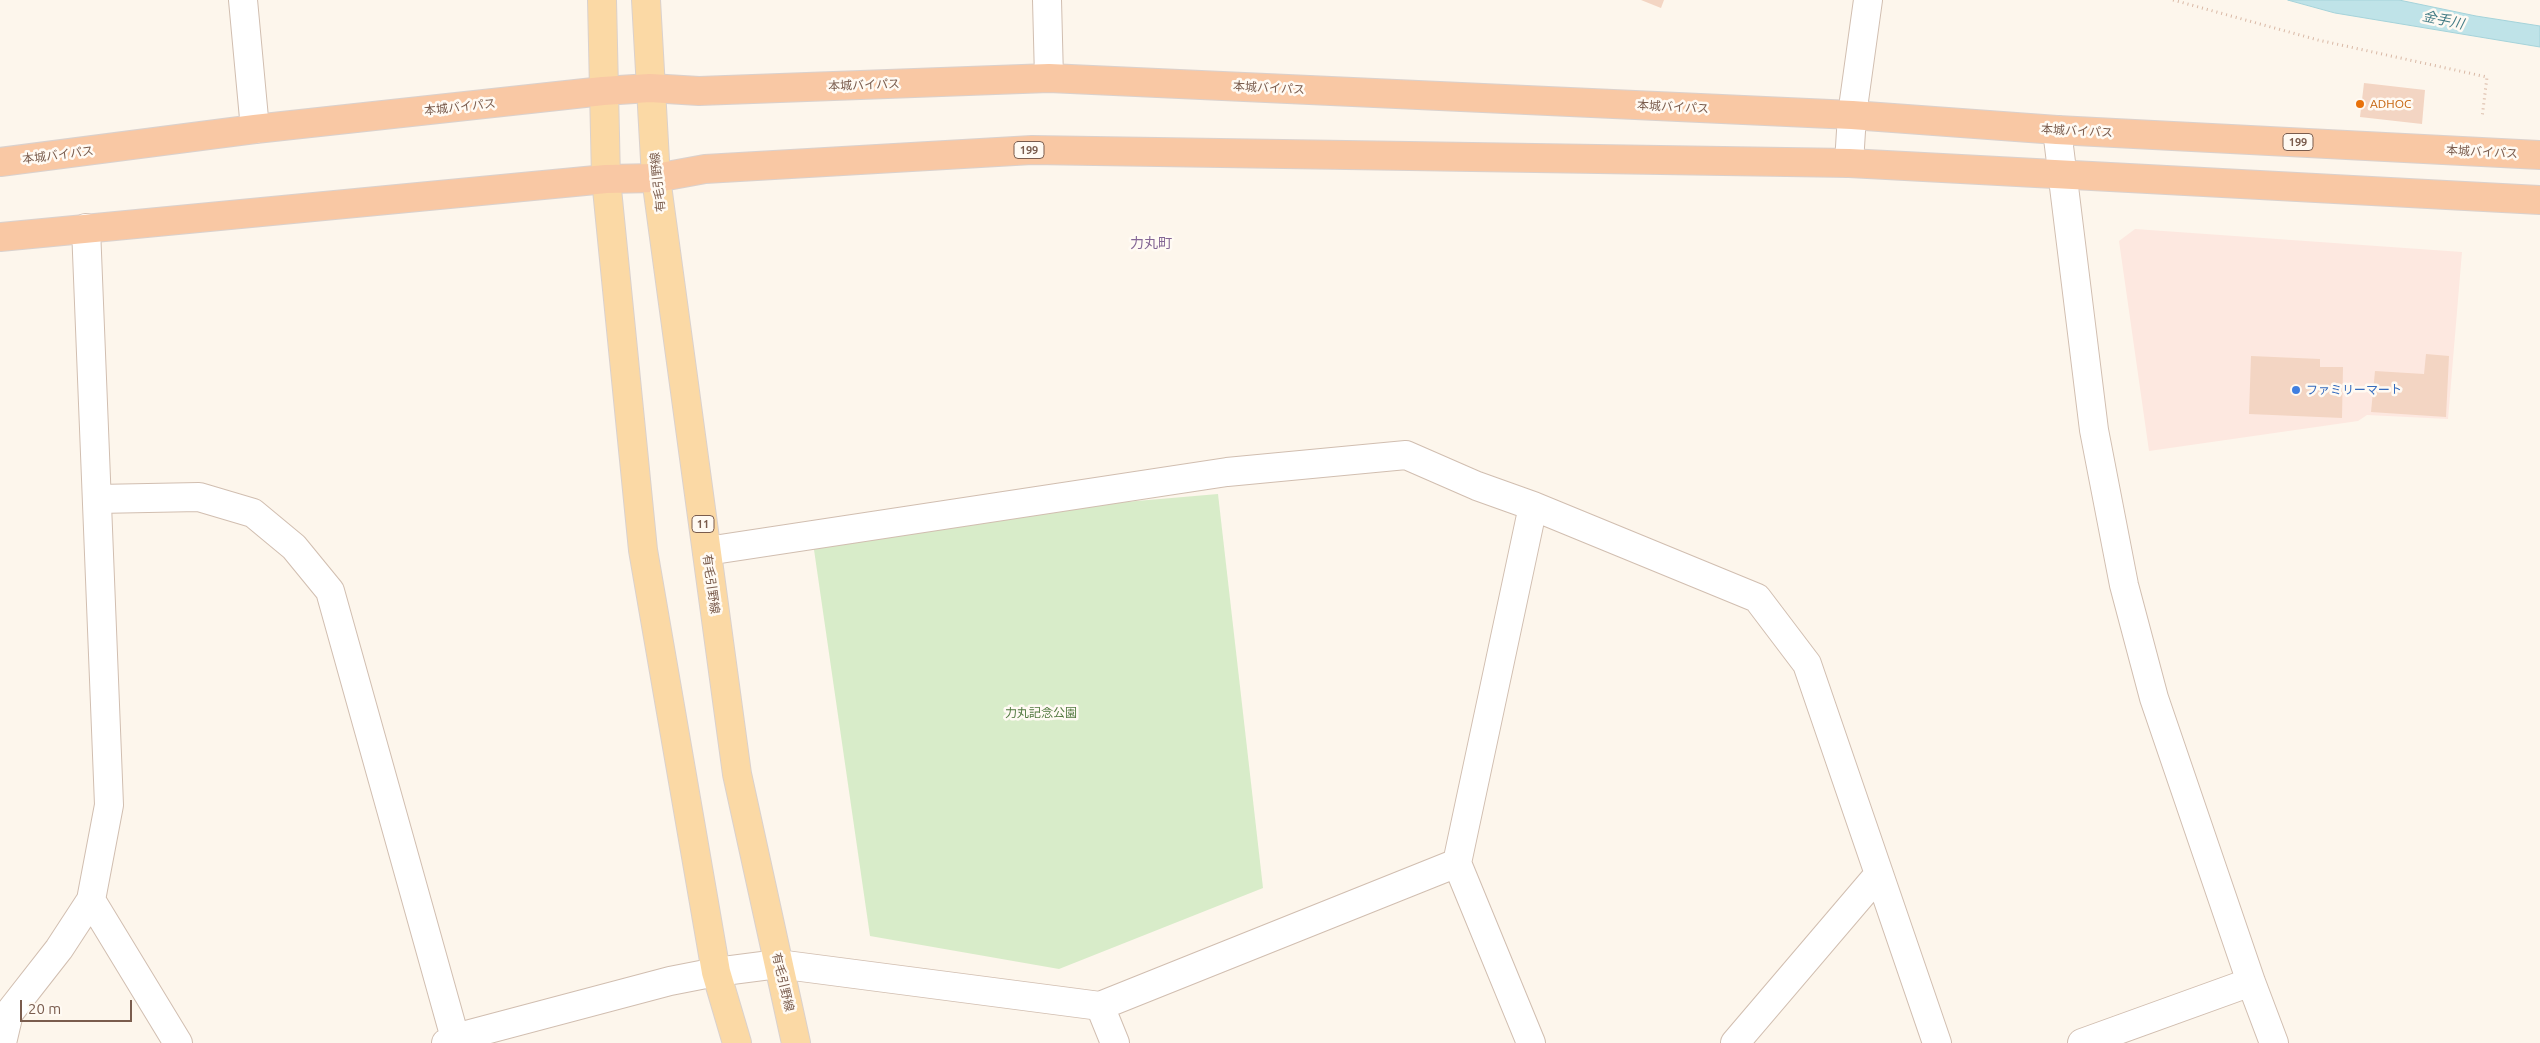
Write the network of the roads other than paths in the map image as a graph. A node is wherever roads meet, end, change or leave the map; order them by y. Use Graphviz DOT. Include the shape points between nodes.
graph roads {
  1 [pos="243,0"];
  2 [pos="602,0"];
  3 [pos="646,0"];
  4 [pos="1046,0"];
  5 [pos="1868,0"];
  6 [pos="1049,78"];
  7 [pos="650,88"];
  8 [pos="603,91"];
  9 [pos="1852,115"];
  10 [pos="255,129"];
  11 [pos="2057,130"];
  12 [pos="2540,155"];
  13 [pos="0,162"];
  14 [pos="1849,163"];
  15 [pos="2062,174"];
  16 [pos="606,178"];
  17 [pos="656,178"];
  18 [pos="2540,200"];
  19 [pos="86,228"];
  20 [pos="0,237"];
  21 [pos="97,499"];
  22 [pos="1534,506"];
  23 [pos="707,551"];
  24 [pos="1457,863"];
  25 [pos="1879,874"];
  26 [pos="91,900"];
  27 [pos="778,964"];
  28 [pos="716,972"];
  29 [pos="2251,982"];
  30 [pos="1100,1006"];
  31 [pos="450,1040"];
  32 [pos="2,1043"];
  33 [pos="178,1043"];
  34 [pos="737,1043"];
  35 [pos="796,1043"];
  36 [pos="1115,1043"];
  37 [pos="1531,1043"];
  38 [pos="1735,1043"];
  39 [pos="1937,1043"];
  40 [pos="2082,1043"];
  41 [pos="2274,1043"];
  1 -- 10 [label="street"];
  2 -- 8 [label="main road"];
  3 -- 7 [label="main road, 有毛引野線 / 11"];
  4 -- 6 [label="street"];
  5 -- 9 [label="street"];
  6 -- 7 [label="highway, 本城バイパス / 199" via="699,90"];
  6 -- 9 [label="highway, 本城バイパス / 199"];
  7 -- 8 [label="highway, 本城バイパス / 199"];
  7 -- 17 [label="main road, 有毛引野線 / 11"];
  8 -- 10 [label="highway, 本城バイパス / 199"];
  8 -- 16 [label="main road"];
  9 -- 11 [label="highway, 本城バイパス / 199"];
  9 -- 14 [label="street"];
  10 -- 13 [label="highway, 本城バイパス / 199"];
  11 -- 12 [label="highway, 本城バイパス / 199"];
  11 -- 15 [label="street"];
  14 -- 15 [label="highway, 199"];
  14 -- 17 [label="highway, 199" via="1032,150 705,169"];
  15 -- 18 [label="highway, 199"];
  15 -- 29 [label="street" via="2094,430 2124,585 2154,698"];
  16 -- 17 [label="highway, 199"];
  16 -- 19 [label="highway, 199"];
  16 -- 28 [label="main road" via="643,550"];
  17 -- 23 [label="main road, 有毛引野線 / 11"];
  19 -- 20 [label="highway, 199"];
  19 -- 21 [label="street"];
  21 -- 26 [label="street" via="109,805"];
  21 -- 31 [label="street" via="199,497 252,513 294,546 330,591"];
  22 -- 23 [label="street" via="1477,486 1406,455 1227,472"];
  22 -- 24 [label="street"];
  22 -- 25 [label="street" via="1758,598 1807,664"];
  23 -- 27 [label="main road, 有毛引野線 / 11" via="737,774"];
  24 -- 30 [label="street"];
  24 -- 37 [label="street"];
  25 -- 38 [label="street"];
  25 -- 39 [label="street"];
  26 -- 32 [label="street" via="59,949 9,1013"];
  26 -- 33 [label="street"];
  27 -- 28 [label="street"];
  27 -- 30 [label="street"];
  27 -- 35 [label="main road, 有毛引野線 / 11"];
  28 -- 31 [label="street" via="670,981"];
  28 -- 34 [label="main road"];
  29 -- 40 [label="street"];
  29 -- 41 [label="street"];
  30 -- 36 [label="street"];
}
